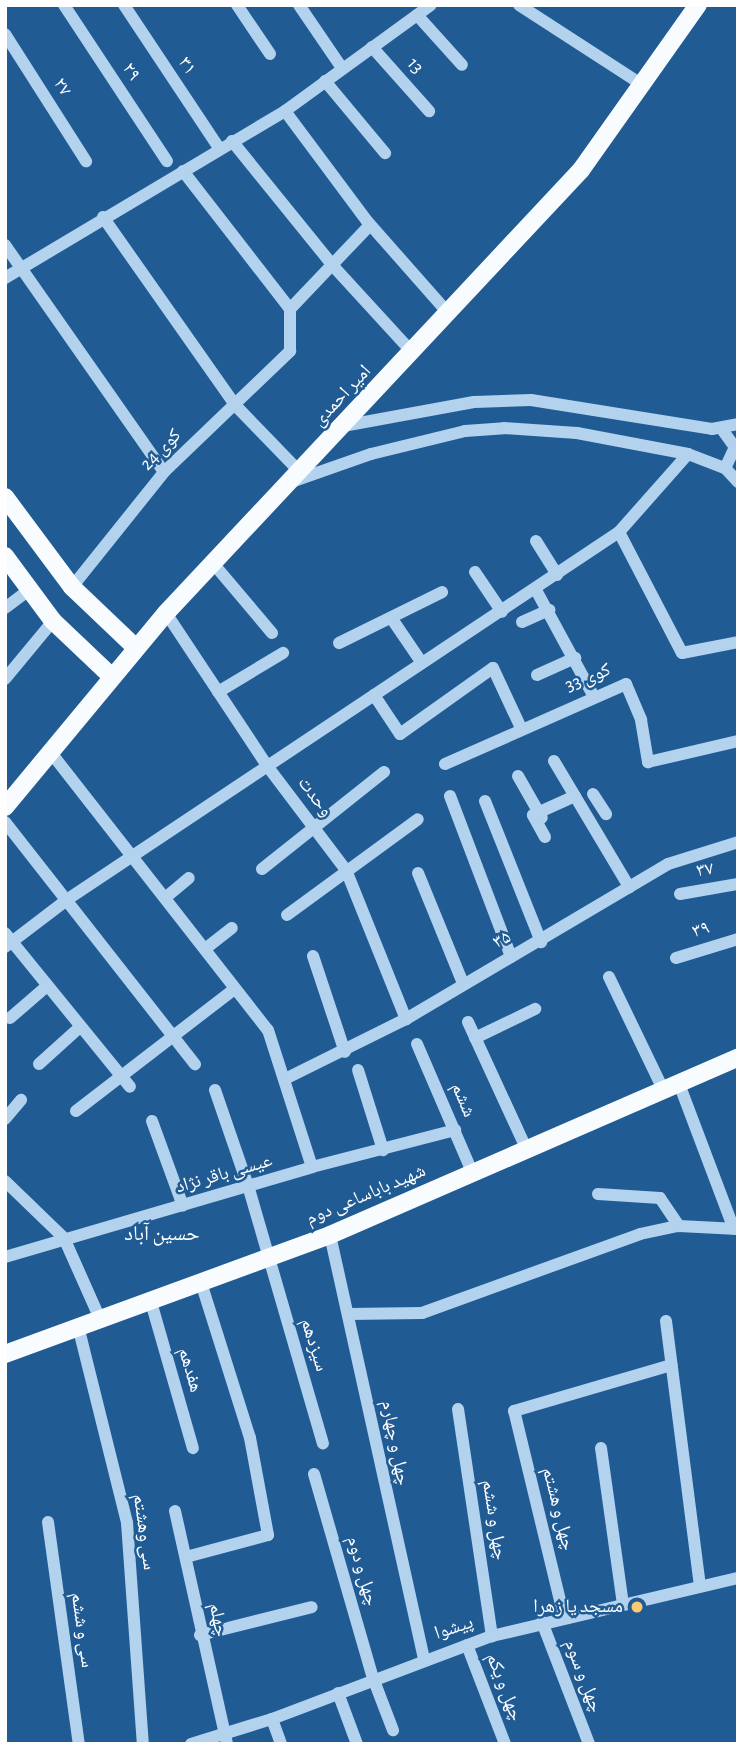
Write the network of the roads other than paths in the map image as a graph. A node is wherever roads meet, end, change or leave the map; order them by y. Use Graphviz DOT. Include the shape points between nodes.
graph roads {
  1 [pos="64,5"];
  2 [pos="124,5"];
  3 [pos="237,5"];
  4 [pos="299,5"];
  5 [pos="431,5"];
  6 [pos="519,5"];
  7 [pos="698,5"];
  8 [pos="417,15"];
  9 [pos="5,34"];
  10 [pos="372,47"];
  11 [pos="270,54"];
  12 [pos="462,65"];
  13 [pos="342,68"];
  14 [pos="325,81"];
  15 [pos="644,86"];
  16 [pos="285,111"];
  17 [pos="429,111"];
  18 [pos="232,141"];
  19 [pos="219,148"];
  20 [pos="385,153"];
  21 [pos="86,161"];
  22 [pos="167,161"];
  23 [pos="183,171"];
  24 [pos="103,217"];
  25 [pos="370,225"];
  26 [pos="5,245"];
  27 [pos="334,267"];
  28 [pos="21,269"];
  29 [pos="5,278"];
  30 [pos="290,309"];
  31 [pos="448,313"];
  32 [pos="412,352"];
  33 [pos="234,405"];
  34 [pos="738,424"];
  35 [pos="343,426"];
  36 [pos="721,428"];
  37 [pos="688,454"];
  38 [pos="725,468"];
  39 [pos="164,472"];
  40 [pos="293,477"];
  41 [pos="738,482"];
  42 [pos="5,497"];
  43 [pos="620,532"];
  44 [pos="536,541"];
  45 [pos="5,556"];
  46 [pos="212,562"];
  47 [pos="475,572"];
  48 [pos="558,575"];
  49 [pos="72,587"];
  50 [pos="30,589"];
  51 [pos="536,590"];
  52 [pos="442,592"];
  53 [pos="5,608"];
  54 [pos="549,610"];
  55 [pos="166,612"];
  56 [pos="502,612"];
  57 [pos="392,619"];
  58 [pos="53,621"];
  59 [pos="522,622"];
  60 [pos="272,633"];
  61 [pos="738,642"];
  62 [pos="339,643"];
  63 [pos="135,647"];
  64 [pos="284,653"];
  65 [pos="575,658"];
  66 [pos="422,663"];
  67 [pos="537,675"];
  68 [pos="112,677"];
  69 [pos="5,679"];
  70 [pos="218,692"];
  71 [pos="374,695"];
  72 [pos="593,695"];
  73 [pos="521,728"];
  74 [pos="738,741"];
  75 [pos="52,754"];
  76 [pos="554,761"];
  77 [pos="445,764"];
  78 [pos="268,767"];
  79 [pos="384,772"];
  80 [pos="517,776"];
  81 [pos="450,796"];
  82 [pos="577,799"];
  83 [pos="485,801"];
  84 [pos="5,807"];
  85 [pos="606,814"];
  86 [pos="541,815"];
  87 [pos="418,819"];
  88 [pos="5,822"];
  89 [pos="314,829"];
  90 [pos="545,837"];
  91 [pos="738,842"];
  92 [pos="132,857"];
  93 [pos="262,869"];
  94 [pos="346,870"];
  95 [pos="418,873"];
  96 [pos="189,878"];
  97 [pos="738,884"];
  98 [pos="629,887"];
  99 [pos="680,894"];
  100 [pos="165,898"];
  101 [pos="68,899"];
  102 [pos="287,915"];
  103 [pos="232,928"];
  104 [pos="738,939"];
  105 [pos="7,941"];
  106 [pos="541,942"];
  107 [pos="205,949"];
  108 [pos="313,956"];
  109 [pos="511,957"];
  110 [pos="676,958"];
  111 [pos="609,977"];
  112 [pos="463,983"];
  113 [pos="47,986"];
  114 [pos="233,990"];
  115 [pos="535,1009"];
  116 [pos="10,1018"];
  117 [pos="406,1019"];
  118 [pos="468,1022"];
  119 [pos="80,1027"];
  120 [pos="172,1035"];
  121 [pos="475,1038"];
  122 [pos="417,1044"];
  123 [pos="345,1052"];
  124 [pos="738,1058"];
  125 [pos="39,1064"];
  126 [pos="195,1064"];
  127 [pos="358,1070"];
  128 [pos="118,1074"];
  129 [pos="287,1078"];
  130 [pos="670,1084"];
  131 [pos="130,1087"];
  132 [pos="215,1090"];
  133 [pos="21,1100"];
  134 [pos="76,1111"];
  135 [pos="5,1119"];
  136 [pos="152,1121"];
  137 [pos="455,1130"];
  138 [pos="526,1148"];
  139 [pos="383,1150"];
  140 [pos="312,1167"];
  141 [pos="471,1172"];
  142 [pos="5,1181"];
  143 [pos="249,1189"];
  144 [pos="598,1194"];
  145 [pos="183,1206"];
  146 [pos="679,1226"];
  147 [pos="736,1229"];
  148 [pos="330,1235"];
  149 [pos="64,1238"];
  150 [pos="5,1257"];
  151 [pos="267,1259"];
  152 [pos="201,1283"];
  153 [pos="151,1302"];
  154 [pos="349,1314"];
  155 [pos="101,1321"];
  156 [pos="666,1321"];
  157 [pos="79,1330"];
  158 [pos="5,1354"];
  159 [pos="671,1365"];
  160 [pos="458,1409"];
  161 [pos="323,1443"];
  162 [pos="193,1448"];
  163 [pos="601,1448"];
  164 [pos="314,1474"];
  165 [pos="175,1511"];
  166 [pos="48,1522"];
  167 [pos="186,1557"];
  168 [pos="738,1578"];
  169 [pos="700,1585"];
  170 [pos="623,1604"];
  171 [pos="312,1608"];
  172 [pos="565,1617"];
  173 [pos="542,1622"];
  174 [pos="201,1635"];
  175 [pos="492,1636"];
  176 [pos="467,1645"];
  177 [pos="424,1658"];
  178 [pos="373,1678"];
  179 [pos="338,1693"];
  180 [pos="272,1719"];
  181 [pos="393,1730"];
  182 [pos="225,1740"];
  183 [pos="79,1744"];
  184 [pos="142,1744"];
  185 [pos="191,1744"];
  186 [pos="281,1744"];
  187 [pos="357,1744"];
  188 [pos="505,1744"];
  189 [pos="589,1744"];
  1 -- 22 [label="street, ۲۹"];
  2 -- 19 [label="street, ۳۱"];
  3 -- 11 [label="street"];
  4 -- 13 [label="street"];
  5 -- 8 [label="street"];
  6 -- 15 [label="street"];
  7 -- 15 [label="main road, امیر احمدی"];
  8 -- 10 [label="street"];
  8 -- 12 [label="street"];
  9 -- 21 [label="street, ۲۷"];
  10 -- 13 [label="street"];
  10 -- 17 [label="street, 13"];
  13 -- 14 [label="street"];
  14 -- 16 [label="street"];
  14 -- 20 [label="street"];
  15 -- 31 [label="main road, امیر احمدی" via="581,170"];
  16 -- 18 [label="street"];
  16 -- 25 [label="street"];
  18 -- 19 [label="street"];
  18 -- 27 [label="street"];
  19 -- 23 [label="street"];
  23 -- 24 [label="street"];
  23 -- 30 [label="street"];
  24 -- 28 [label="street"];
  24 -- 33 [label="street"];
  25 -- 27 [label="street"];
  25 -- 31 [label="street"];
  26 -- 28 [label="street"];
  27 -- 30 [label="street"];
  27 -- 32 [label="street"];
  28 -- 29 [label="street"];
  28 -- 39 [label="street"];
  30 -- 33 [label="street, کوی 24" via="290,351"];
  31 -- 32 [label="main road, امیر احمدی"];
  32 -- 35 [label="main road, امیر احمدی"];
  33 -- 39 [label="street, کوی 24"];
  33 -- 40 [label="street"];
  34 -- 36 [label="street"];
  35 -- 36 [label="street" via="474,402 531,400 682,426"];
  35 -- 40 [label="main road, امیر احمدی"];
  36 -- 38 [label="street" via="736,447"];
  37 -- 38 [label="street"];
  37 -- 40 [label="street" via="578,433 465,431"];
  37 -- 43 [label="street"];
  38 -- 41 [label="street"];
  39 -- 49 [label="street, کوی 24"];
  40 -- 46 [label="main road, امیر احمدی"];
  42 -- 49 [label="main road"];
  43 -- 48 [label="street"];
  43 -- 61 [label="street" via="682,653"];
  44 -- 48 [label="street"];
  45 -- 50 [label="main road"];
  46 -- 55 [label="main road, امیر احمدی"];
  46 -- 60 [label="street"];
  47 -- 56 [label="street"];
  48 -- 51 [label="street"];
  49 -- 63 [label="main road"];
  50 -- 53 [label="street"];
  50 -- 58 [label="main road"];
  51 -- 54 [label="street"];
  51 -- 56 [label="street"];
  52 -- 57 [label="street"];
  54 -- 59 [label="street"];
  54 -- 65 [label="street"];
  55 -- 63 [label="main road, امیر احمدی"];
  55 -- 70 [label="street, وحدت"];
  56 -- 66 [label="street"];
  57 -- 62 [label="street"];
  57 -- 66 [label="street"];
  58 -- 68 [label="main road"];
  58 -- 69 [label="street"];
  63 -- 68 [label="main road, امیر احمدی"];
  64 -- 70 [label="street"];
  65 -- 67 [label="street"];
  65 -- 72 [label="street"];
  66 -- 71 [label="street"];
  68 -- 75 [label="main road, امیر احمدی"];
  70 -- 78 [label="street, وحدت"];
  71 -- 73 [label="street" via="400,734 493,668"];
  71 -- 78 [label="street"];
  72 -- 73 [label="street, کوی 33"];
  72 -- 74 [label="street, کوی 33" via="626,684 641,720 648,762"];
  73 -- 77 [label="street, کوی 33"];
  75 -- 84 [label="main road, امیر احمدی"];
  75 -- 92 [label="street"];
  76 -- 82 [label="street"];
  78 -- 89 [label="street, وحدت"];
  78 -- 92 [label="street"];
  79 -- 89 [label="street"];
  80 -- 86 [label="street"];
  81 -- 109 [label="street"];
  82 -- 85 [label="street" via="596,792"];
  82 -- 86 [label="street"];
  82 -- 98 [label="street"];
  83 -- 106 [label="street"];
  86 -- 90 [label="street" via="533,815"];
  87 -- 94 [label="street"];
  88 -- 101 [label="street"];
  89 -- 93 [label="street"];
  89 -- 94 [label="street, وحدت"];
  91 -- 98 [label="street, ۳۵" via="668,864"];
  92 -- 100 [label="street"];
  92 -- 101 [label="street"];
  94 -- 102 [label="street"];
  94 -- 117 [label="street, وحدت"];
  95 -- 112 [label="street"];
  96 -- 100 [label="street"];
  97 -- 99 [label="street, ۳۷"];
  98 -- 106 [label="street, ۳۵"];
  100 -- 107 [label="street"];
  101 -- 105 [label="street"];
  101 -- 120 [label="street"];
  103 -- 107 [label="street"];
  104 -- 110 [label="street, ۳۹"];
  105 -- 113 [label="street"];
  106 -- 109 [label="street, ۳۵"];
  107 -- 114 [label="street"];
  108 -- 123 [label="street"];
  109 -- 112 [label="street, ۳۵"];
  111 -- 130 [label="street"];
  112 -- 117 [label="street, ۳۵"];
  113 -- 116 [label="street"];
  113 -- 119 [label="street"];
  114 -- 120 [label="street"];
  114 -- 129 [label="street" via="268,1030"];
  115 -- 121 [label="street"];
  117 -- 123 [label="street, ۳۵"];
  118 -- 121 [label="street"];
  119 -- 125 [label="street"];
  119 -- 128 [label="street"];
  120 -- 126 [label="street"];
  120 -- 128 [label="street"];
  121 -- 138 [label="street"];
  122 -- 137 [label="street, ششم"];
  123 -- 129 [label="street, ۳۵"];
  124 -- 130 [label="main road, شهید باباساعی دوم"];
  127 -- 139 [label="street"];
  128 -- 131 [label="street"];
  128 -- 134 [label="street"];
  129 -- 140 [label="street"];
  130 -- 138 [label="main road, شهید باباساعی دوم"];
  130 -- 147 [label="street"];
  132 -- 143 [label="street, سیزدهم"];
  133 -- 135 [label="street"];
  136 -- 145 [label="street"];
  137 -- 139 [label="street, عیسی باقر نژاد"];
  137 -- 141 [label="street, ششم"];
  138 -- 141 [label="main road, شهید باباساعی دوم"];
  139 -- 140 [label="street, عیسی باقر نژاد"];
  140 -- 143 [label="street, عیسی باقر نژاد"];
  141 -- 148 [label="main road, شهید باباساعی دوم"];
  142 -- 149 [label="street"];
  143 -- 145 [label="street, عیسی باقر نژاد"];
  143 -- 151 [label="street, سیزدهم"];
  144 -- 146 [label="street" via="660,1198"];
  145 -- 149 [label="street, عیسی باقر نژاد"];
  146 -- 147 [label="street"];
  146 -- 154 [label="street" via="640,1234 422,1313"];
  148 -- 151 [label="main road, شهید باباساعی دوم"];
  148 -- 154 [label="street, چهل و چهارم"];
  149 -- 150 [label="street, عیسی باقر نژاد"];
  149 -- 155 [label="street"];
  151 -- 152 [label="main road, شهید باباساعی دوم"];
  151 -- 161 [label="street, سیزدهم"];
  152 -- 153 [label="main road, شهید باباساعی دوم"];
  152 -- 167 [label="street" via="250,1438 268,1535"];
  153 -- 155 [label="main road, شهید باباساعی دوم"];
  153 -- 162 [label="street, هفدهم"];
  154 -- 177 [label="street, چهل و چهارم"];
  155 -- 157 [label="main road, شهید باباساعی دوم"];
  156 -- 159 [label="street"];
  157 -- 158 [label="main road, شهید باباساعی دوم"];
  157 -- 184 [label="street, سی وهشتم" via="127,1522"];
  159 -- 169 [label="street"];
  159 -- 172 [label="street, چهل و هشتم" via="514,1411"];
  160 -- 175 [label="street, چهل و ششم"];
  163 -- 170 [label="street"];
  164 -- 178 [label="street, چهل و دوم"];
  165 -- 167 [label="street, چهلم"];
  166 -- 183 [label="street, سی و ششم"];
  167 -- 174 [label="street, چهلم"];
  168 -- 169 [label="street, پیشوا"];
  169 -- 170 [label="street, پیشوا"];
  170 -- 172 [label="street, پیشوا"];
  171 -- 174 [label="street"];
  172 -- 173 [label="street, پیشوا"];
  173 -- 175 [label="street, پیشوا"];
  173 -- 189 [label="street, چهل و سوم"];
  174 -- 182 [label="street, چهلم"];
  175 -- 176 [label="street, پیشوا"];
  176 -- 177 [label="street, پیشوا"];
  176 -- 188 [label="street, چهل و یکم"];
  177 -- 178 [label="street, پیشوا"];
  178 -- 179 [label="street, پیشوا"];
  178 -- 181 [label="street, چهل و دوم"];
  179 -- 180 [label="street, پیشوا"];
  179 -- 187 [label="street"];
  180 -- 182 [label="street, پیشوا"];
  180 -- 186 [label="street"];
  182 -- 185 [label="street, پیشوا"];
}
